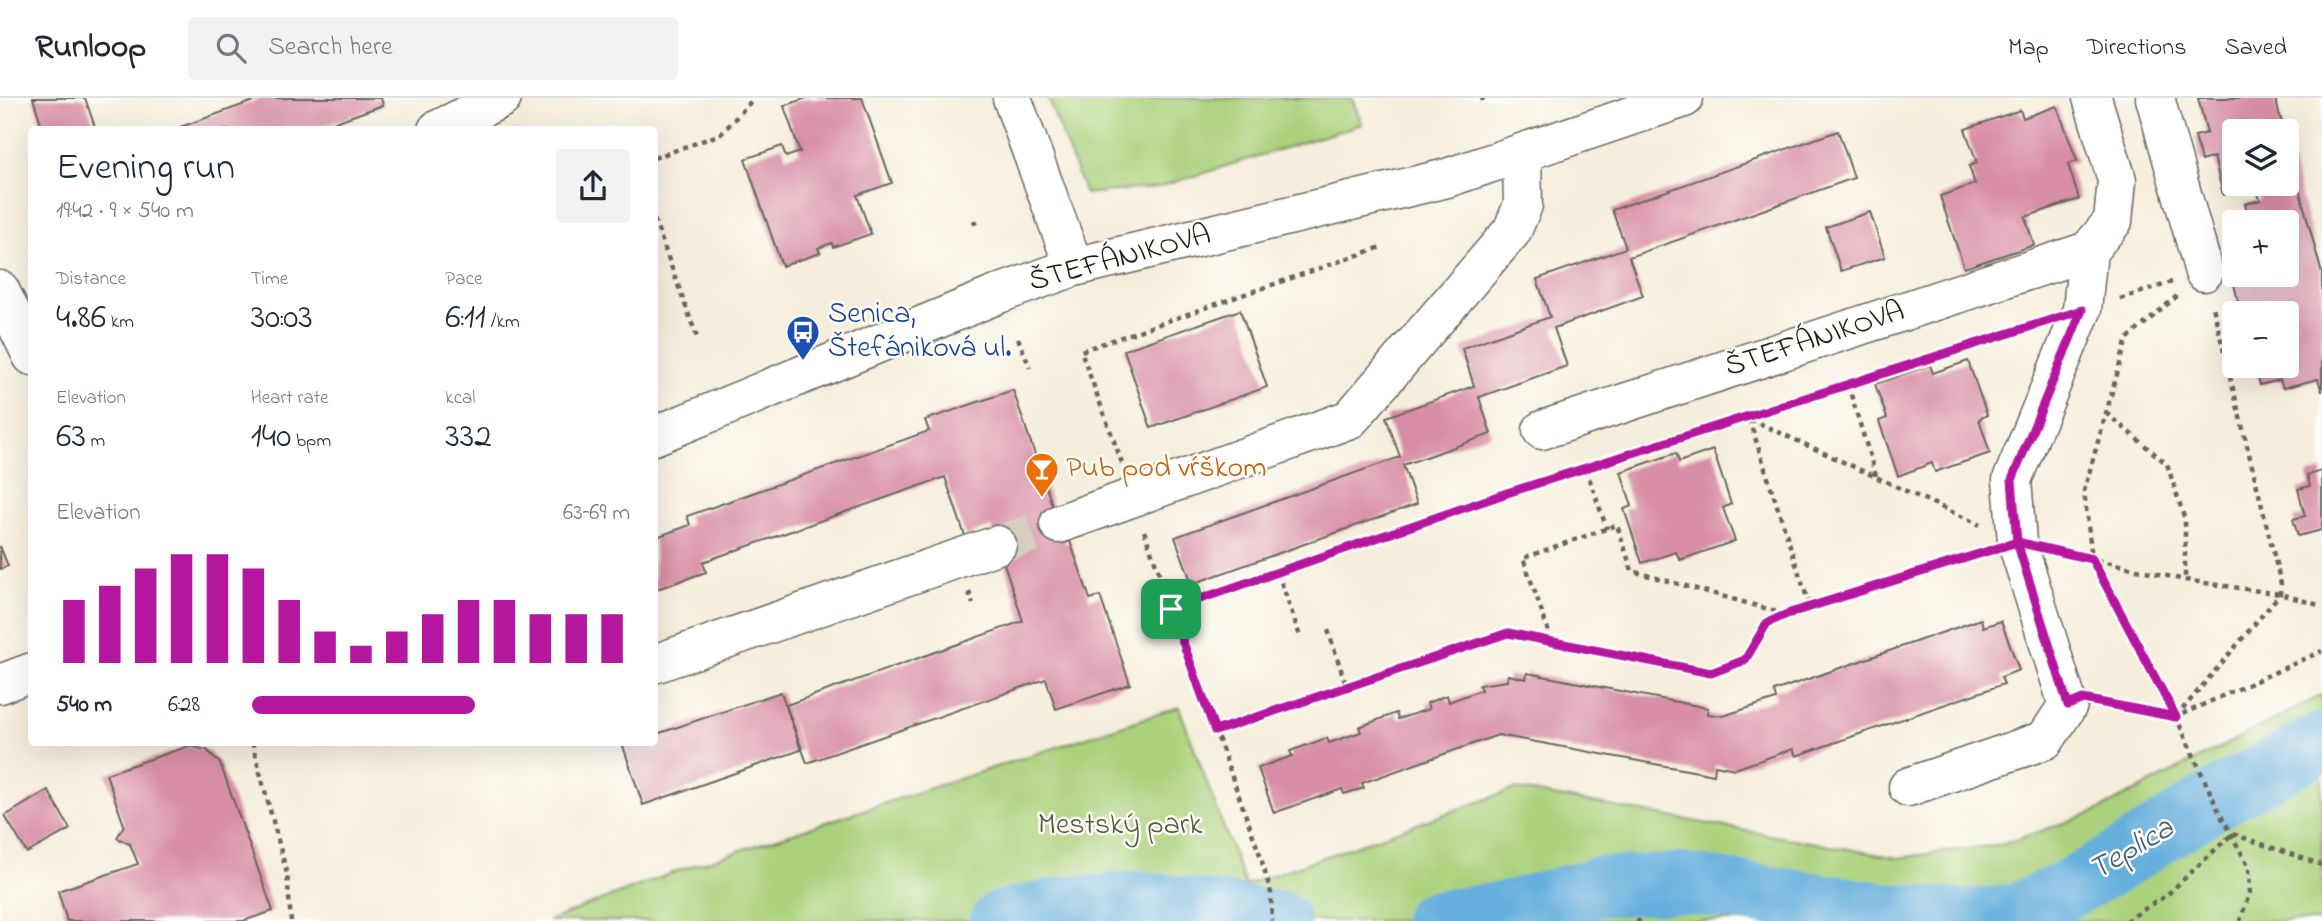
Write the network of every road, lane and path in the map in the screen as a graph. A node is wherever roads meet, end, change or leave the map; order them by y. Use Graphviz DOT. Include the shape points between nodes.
graph roads {
  1 [pos="502,98"];
  2 [pos="754,98"];
  3 [pos="1012,98"];
  4 [pos="1684,98"];
  5 [pos="2092,98"];
  6 [pos="2155,98"];
  7 [pos="445,126"];
  8 [pos="1522,155"];
  9 [pos="658,157"];
  10 [pos="974,220"];
  11 [pos="976,226"];
  12 [pos="658,230"];
  13 [pos="1384,246"];
  14 [pos="2088,251"];
  15 [pos="1074,267"];
  16 [pos="2204,272"];
  17 [pos="0,290"];
  18 [pos="2082,310"];
  19 [pos="27,335"];
  20 [pos="1018,338"];
  21 [pos="698,340"];
  22 [pos="1030,369"];
  23 [pos="1849,385"];
  24 [pos="2106,413"];
  25 [pos="1749,418"];
  26 [pos="1542,430"];
  27 [pos="658,434"];
  28 [pos="1586,469"];
  29 [pos="1876,477"];
  30 [pos="1128,482"];
  31 [pos="1059,524"];
  32 [pos="1606,528"];
  33 [pos="2017,542"];
  34 [pos="997,545"];
  35 [pos="2092,559"];
  36 [pos="1278,573"];
  37 [pos="2185,580"];
  38 [pos="2280,594"];
  39 [pos="2322,606"];
  40 [pos="1810,608"];
  41 [pos="1171,609"];
  42 [pos="1787,614"];
  43 [pos="1328,630"];
  44 [pos="1301,639"];
  45 [pos="1552,641"];
  46 [pos="2322,651"];
  47 [pos="658,663"];
  48 [pos="28,674"];
  49 [pos="0,684"];
  50 [pos="1347,688"];
  51 [pos="2068,705"];
  52 [pos="2176,717"];
  53 [pos="1215,731"];
  54 [pos="253,746"];
  55 [pos="1908,787"];
  56 [pos="2232,834"];
  57 [pos="2322,865"];
  58 [pos="291,921"];
  59 [pos="1272,921"];
  60 [pos="1636,921"];
  61 [pos="1646,921"];
  62 [pos="2126,921"];
  63 [pos="2240,921"];
  1 -- 7 [label="street"];
  2 -- 9 [label="path" via="721,134"];
  3 -- 15 [label="street"];
  4 -- 8 [label="street, ŠTEFÁNIKOVA"];
  5 -- 14 [label="street" via="2117,180 2113,221"];
  6 -- 16 [label="street"];
  8 -- 15 [label="street, ŠTEFÁNIKOVA" via="1447,178"];
  8 -- 30 [label="street" via="1523,205 1512,231 1350,419"];
  10 -- 11 [label="path"];
  12 -- 21 [label="path"];
  13 -- 30 [label="path" via="1081,351"];
  14 -- 18 [label="street"];
  14 -- 26 [label="street, ŠTEFÁNIKOVA"];
  15 -- 27 [label="street, ŠTEFÁNIKOVA"];
  16 -- 18 [label="path"];
  16 -- 24 [label="path" via="2127,339"];
  16 -- 38 [label="path"];
  17 -- 19 [label="street"];
  18 -- 23 [label="path"];
  18 -- 33 [label="street" via="2012,480"];
  20 -- 22 [label="path"];
  23 -- 25 [label="path"];
  23 -- 29 [label="path"];
  24 -- 35 [label="path" via="2084,491"];
  24 -- 37 [label="path" via="2167,464 2185,520"];
  25 -- 28 [label="path"];
  25 -- 29 [label="path"];
  25 -- 40 [label="path"];
  28 -- 32 [label="path"];
  28 -- 36 [label="path"];
  29 -- 33 [label="path"];
  30 -- 31 [label="street"];
  30 -- 41 [label="path"];
  32 -- 42 [label="path" via="1617,525 1632,571"];
  32 -- 45 [label="path" via="1523,558"];
  33 -- 35 [label="path"];
  33 -- 40 [label="path"];
  33 -- 51 [label="street"];
  34 -- 47 [label="street"];
  35 -- 37 [label="path"];
  35 -- 52 [label="path"];
  36 -- 41 [label="path"];
  36 -- 44 [label="path"];
  37 -- 38 [label="path"];
  38 -- 39 [label="path"];
  38 -- 52 [label="path"];
  40 -- 42 [label="path"];
  41 -- 53 [label="path"];
  42 -- 45 [label="path" via="1767,623 1745,660 1711,673"];
  43 -- 50 [label="path"];
  45 -- 50 [label="path" via="1508,633"];
  46 -- 52 [label="path"];
  48 -- 49 [label="street"];
  50 -- 53 [label="path"];
  51 -- 52 [label="path" via="2083,699"];
  51 -- 55 [label="street" via="2045,740"];
  52 -- 56 [label="path"];
  53 -- 59 [label="path" via="1271,893"];
  54 -- 58 [label="path" via="287,874"];
  56 -- 57 [label="path"];
  56 -- 62 [label="path" via="2168,894"];
  56 -- 63 [label="path" via="2249,867 2250,892"];
  60 -- 61 [label="path"];
}
